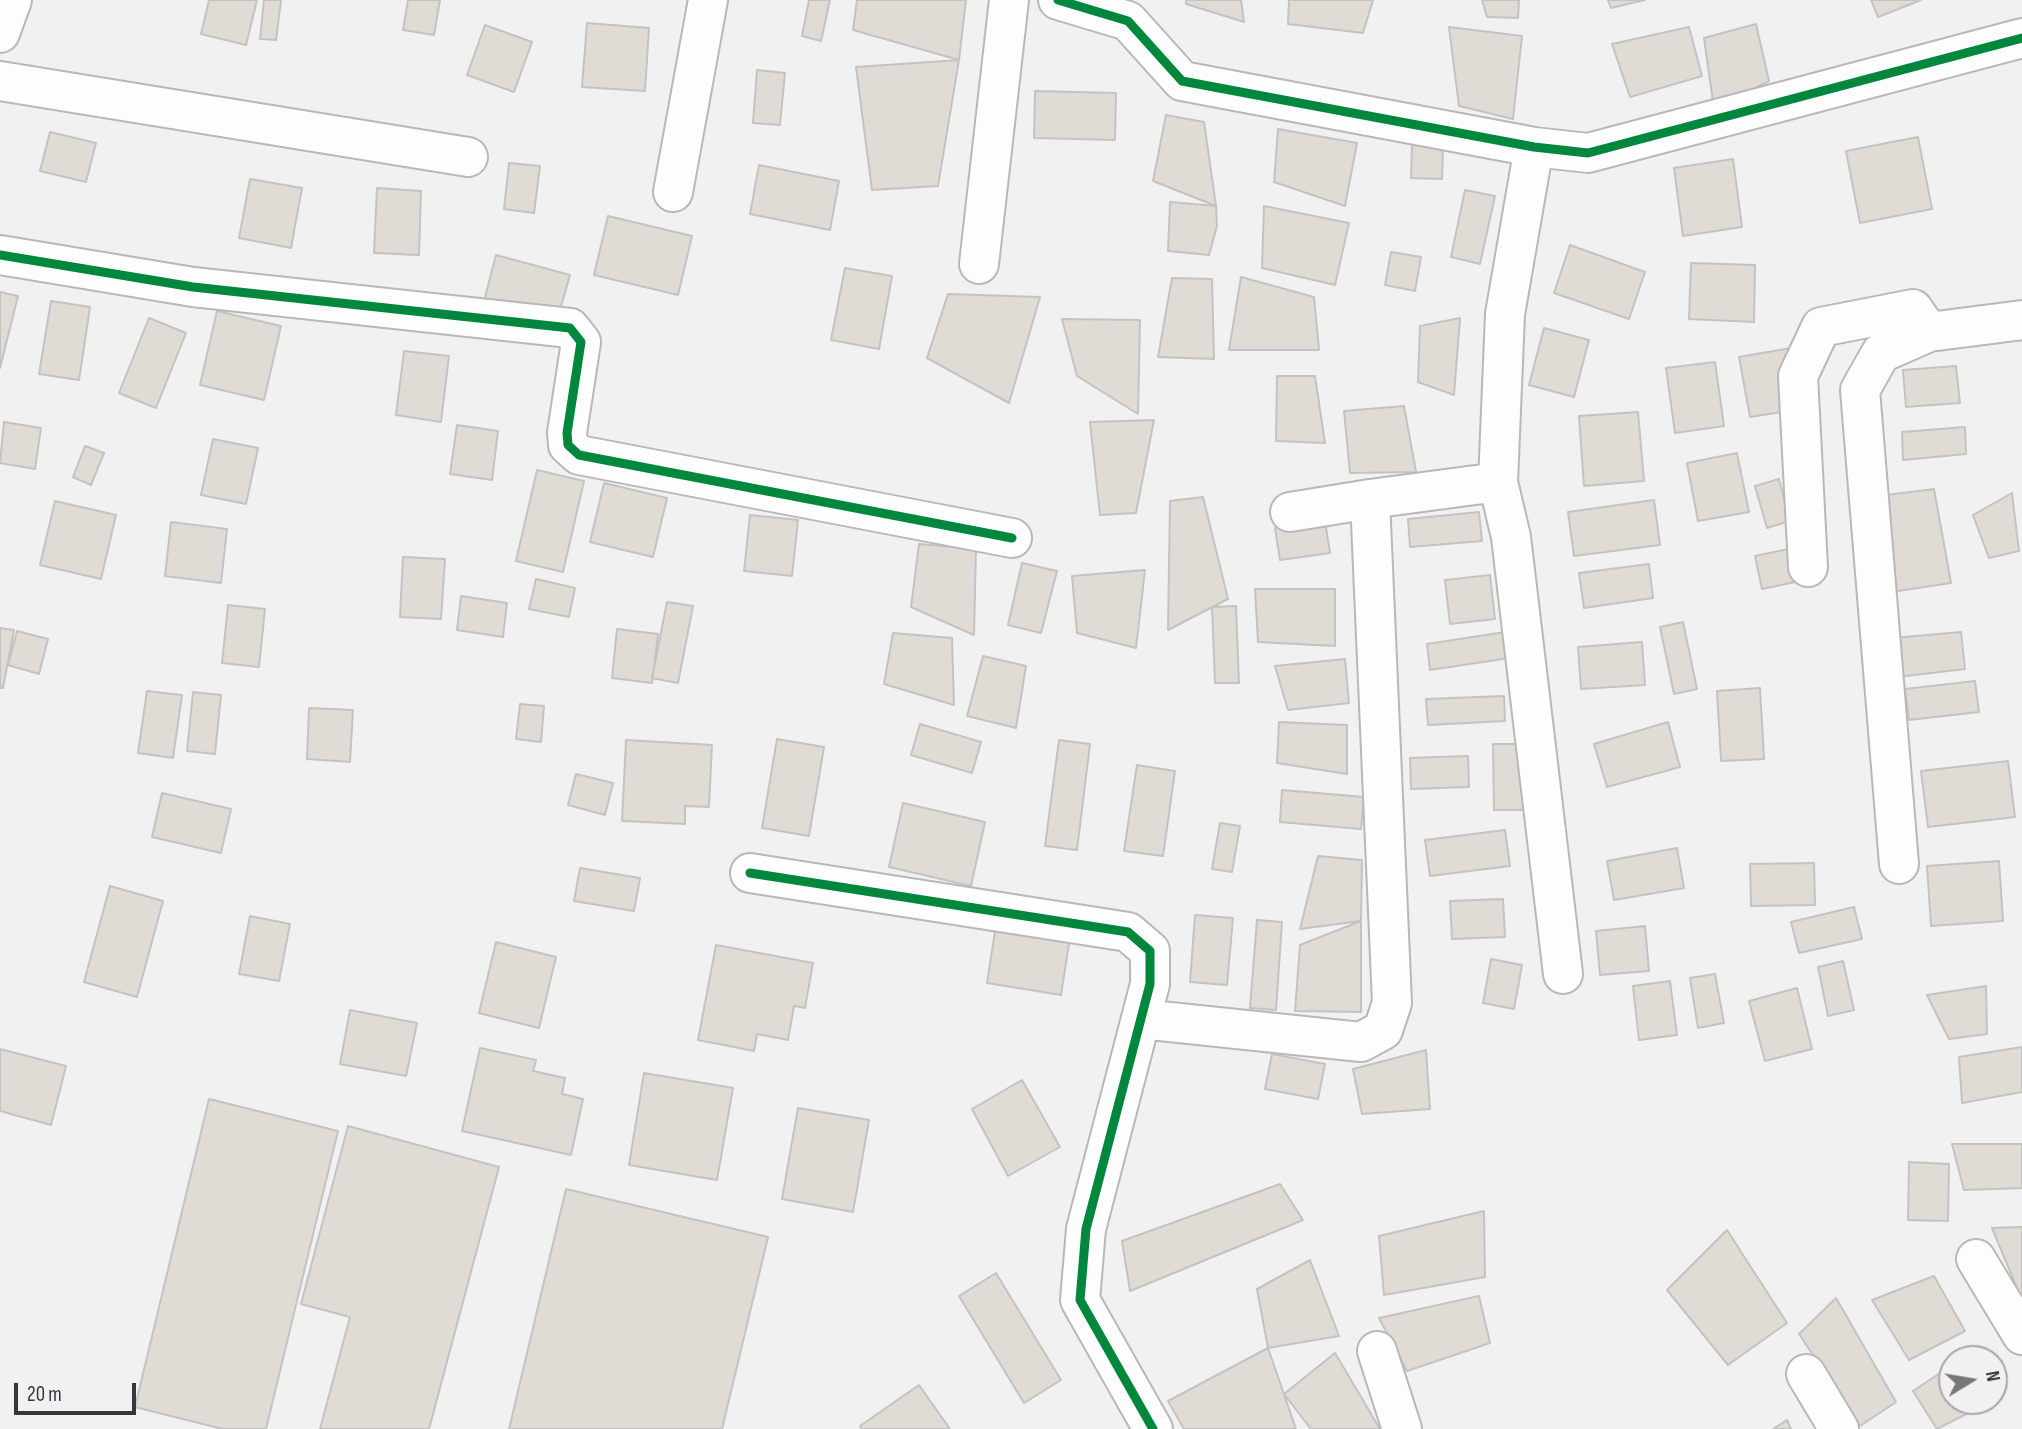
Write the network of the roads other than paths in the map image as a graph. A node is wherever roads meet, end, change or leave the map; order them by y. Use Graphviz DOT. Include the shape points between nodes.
graph roads {
  1 [pos="12,0"];
  2 [pos="708,0"];
  3 [pos="1009,0"];
  4 [pos="1058,0"];
  5 [pos="0,33"];
  6 [pos="2022,38"];
  7 [pos="0,81"];
  8 [pos="1534,147"];
  9 [pos="468,157"];
  10 [pos="673,192"];
  11 [pos="0,255"];
  12 [pos="979,264"];
  13 [pos="2022,320"];
  14 [pos="1929,332"];
  15 [pos="1498,482"];
  16 [pos="1370,499"];
  17 [pos="1290,512"];
  18 [pos="1012,538"];
  19 [pos="1808,568"];
  20 [pos="1899,863"];
  21 [pos="750,873"];
  22 [pos="1563,974"];
  23 [pos="1141,1019"];
  24 [pos="1976,1259"];
  25 [pos="2022,1335"];
  26 [pos="1377,1351"];
  27 [pos="1806,1374"];
  28 [pos="1153,1429"];
  29 [pos="1402,1429"];
  30 [pos="1839,1429"];
  1 -- 5 [label="street"];
  2 -- 10 [label="street"];
  3 -- 12 [label="street"];
  4 -- 8 [label="street" via="1128,21 1182,80"];
  6 -- 8 [label="street" via="1588,153"];
  7 -- 9 [label="street"];
  8 -- 15 [label="street" via="1505,314"];
  11 -- 18 [label="street" via="193,286 570,328 581,342 567,433 568,445 579,455"];
  13 -- 14 [label="street"];
  14 -- 19 [label="street" via="1913,309 1821,327 1798,376"];
  14 -- 20 [label="street" via="1881,353 1860,390"];
  15 -- 16 [label="street"];
  15 -- 22 [label="street" via="1511,537"];
  16 -- 17 [label="street"];
  16 -- 23 [label="street" via="1392,1003 1382,1030 1361,1042"];
  21 -- 23 [label="street" via="1128,932 1150,951 1150,984"];
  23 -- 28 [label="street" via="1086,1229 1080,1300"];
  24 -- 25 [label="street"];
  26 -- 29 [label="street"];
  27 -- 30 [label="street"];
}
